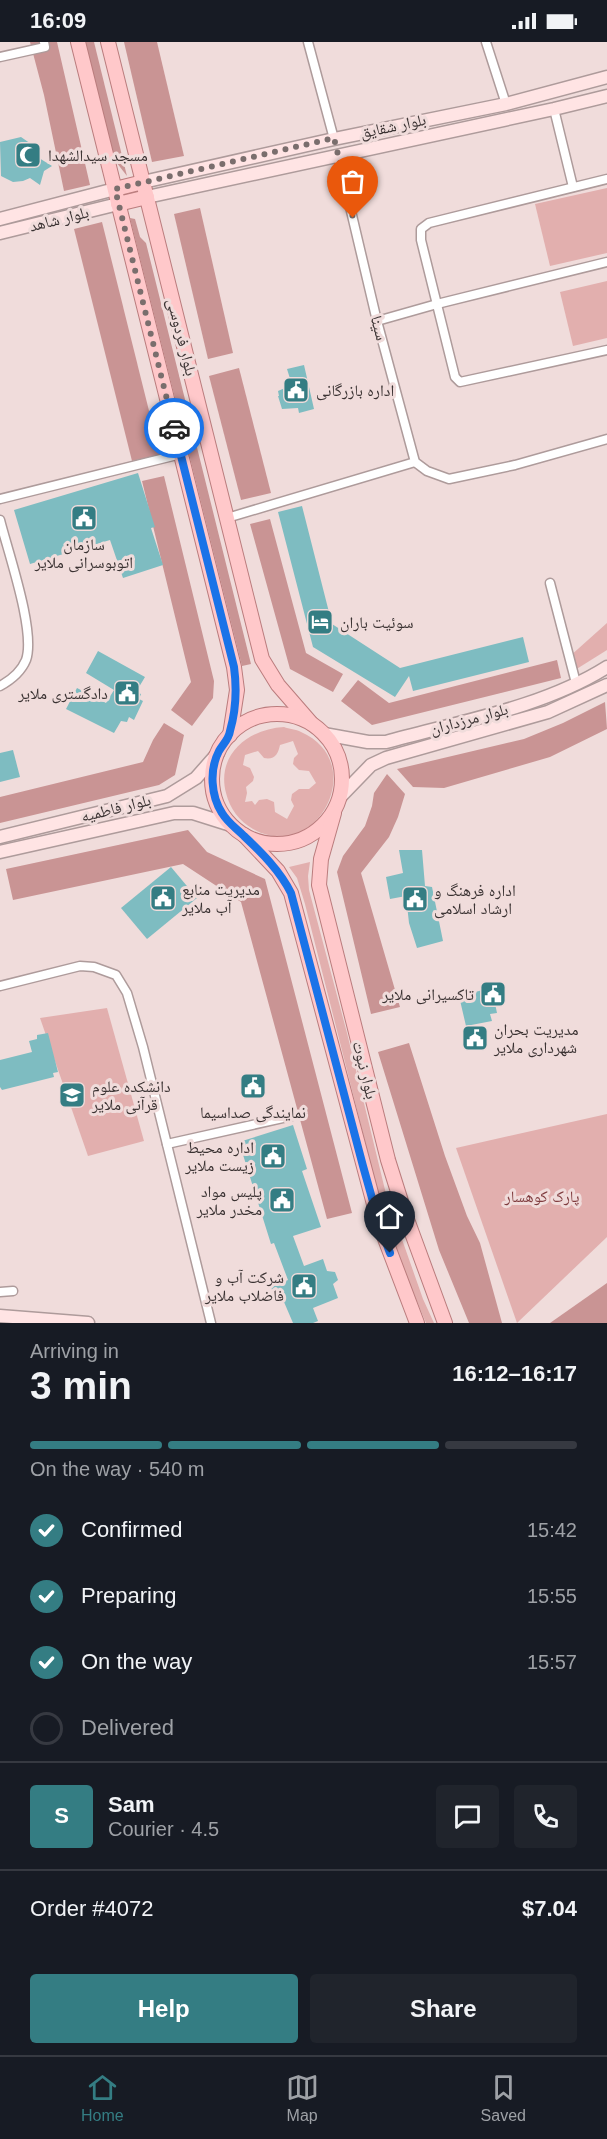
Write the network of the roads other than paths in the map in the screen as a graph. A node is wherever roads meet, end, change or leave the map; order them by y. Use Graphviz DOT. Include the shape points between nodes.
graph roads {
  1 [pos="44,42"];
  2 [pos="78,42"];
  3 [pos="108,42"];
  4 [pos="308,42"];
  5 [pos="486,42"];
  6 [pos="0,57"];
  7 [pos="607,77"];
  8 [pos="549,92"];
  9 [pos="607,96"];
  10 [pos="506,104"];
  11 [pos="554,110"];
  12 [pos="334,138"];
  13 [pos="338,156"];
  14 [pos="607,179"];
  15 [pos="143,182"];
  16 [pos="573,187"];
  17 [pos="115,189"];
  18 [pos="147,197"];
  19 [pos="118,204"];
  20 [pos="0,219"];
  21 [pos="0,233"];
  22 [pos="607,262"];
  23 [pos="437,304"];
  24 [pos="377,321"];
  25 [pos="607,350"];
  26 [pos="607,439"];
  27 [pos="181,454"];
  28 [pos="415,462"];
  29 [pos="0,499"];
  30 [pos="227,518"];
  31 [pos="0,520"];
  32 [pos="550,583"];
  33 [pos="607,667"];
  34 [pos="576,683"];
  35 [pos="607,685"];
  36 [pos="0,686"];
  37 [pos="311,723"];
  38 [pos="324,734"];
  39 [pos="230,735"];
  40 [pos="218,753"];
  41 [pos="340,797"];
  42 [pos="334,813"];
  43 [pos="231,825"];
  44 [pos="244,835"];
  45 [pos="0,837"];
  46 [pos="0,852"];
  47 [pos="0,986"];
  48 [pos="292,1116"];
  49 [pos="167,1144"];
  50 [pos="14,1291"];
  51 [pos="0,1292"];
  52 [pos="0,1316"];
  53 [pos="88,1323"];
  54 [pos="211,1323"];
  55 [pos="417,1323"];
  56 [pos="445,1323"];
  1 -- 6 [label="street" via="45,47"];
  2 -- 17 [label="main road, بلوار فردوسی"];
  3 -- 15 [label="main road, بلوار فردوسی"];
  4 -- 12 [label="street"];
  5 -- 10 [label="street"];
  7 -- 8 [label="main road, بلوار شقایق"];
  8 -- 10 [label="main road, بلوار شقایق"];
  8 -- 11 [label="main road"];
  9 -- 11 [label="main road, بلوار شقایق"];
  10 -- 12 [label="main road, بلوار شقایق"];
  11 -- 13 [label="main road, بلوار شقایق"];
  11 -- 16 [label="street"];
  12 -- 13 [label="main road"];
  12 -- 15 [label="main road, بلوار شقایق"];
  13 -- 18 [label="main road, بلوار شقایق"];
  13 -- 24 [label="street, سینا"];
  14 -- 16 [label="street"];
  15 -- 17 [label="main road"];
  15 -- 18 [label="main road, بلوار فردوسی"];
  16 -- 23 [label="street" via="429,223 421,229"];
  17 -- 19 [label="main road, بلوار فردوسی"];
  17 -- 20 [label="main road, بلوار شاهد"];
  18 -- 19 [label="main road"];
  18 -- 30 [label="main road, بلوار فردوسی"];
  19 -- 21 [label="main road, بلوار شاهد"];
  19 -- 27 [label="main road, بلوار فردوسی"];
  22 -- 23 [label="street"];
  23 -- 24 [label="street"];
  23 -- 25 [label="street" via="455,377 460,382"];
  24 -- 28 [label="street, سینا"];
  26 -- 28 [label="street" via="449,479"];
  27 -- 29 [label="street"];
  27 -- 39 [label="main road, بلوار فردوسی" via="234,667 237,690"];
  28 -- 30 [label="street"];
  30 -- 37 [label="main road, بلوار فردوسی" via="262,659 278,685"];
  31 -- 36 [label="street" via="28,627 25,662 14,678"];
  32 -- 34 [label="street"];
  33 -- 34 [label="main road, بلوار مرزداران"];
  34 -- 38 [label="main road, بلوار مرزداران" via="513,707 386,742"];
  35 -- 41 [label="main road, بلوار مرزداران" via="548,712 386,758 371,765"];
  37 -- 38 [label="main road"];
  37 -- 39 [label="main road" via="277,714 243,724"];
  38 -- 41 [label="main road" via="341,763"];
  39 -- 40 [label="main road"];
  40 -- 43 [label="main road" via="213,775 215,798"];
  40 -- 45 [label="main road, بلوار فاطمیه" via="196,777 167,796"];
  41 -- 42 [label="main road"];
  42 -- 44 [label="main road" via="319,829 286,844 257,841"];
  42 -- 56 [label="main road, بلوار نبوت" via="321,859 319,885 388,1160"];
  43 -- 44 [label="main road"];
  43 -- 46 [label="main road, بلوار فاطمیه" via="193,813 174,813"];
  44 -- 55 [label="main road, بلوار نبوت" via="278,872 291,893 379,1223"];
  47 -- 49 [label="street" via="80,966 116,975 126,993 143,1047"];
  48 -- 49 [label="street"];
  49 -- 54 [label="street"];
  50 -- 51 [label="street"];
  52 -- 53 [label="main road"];
}
